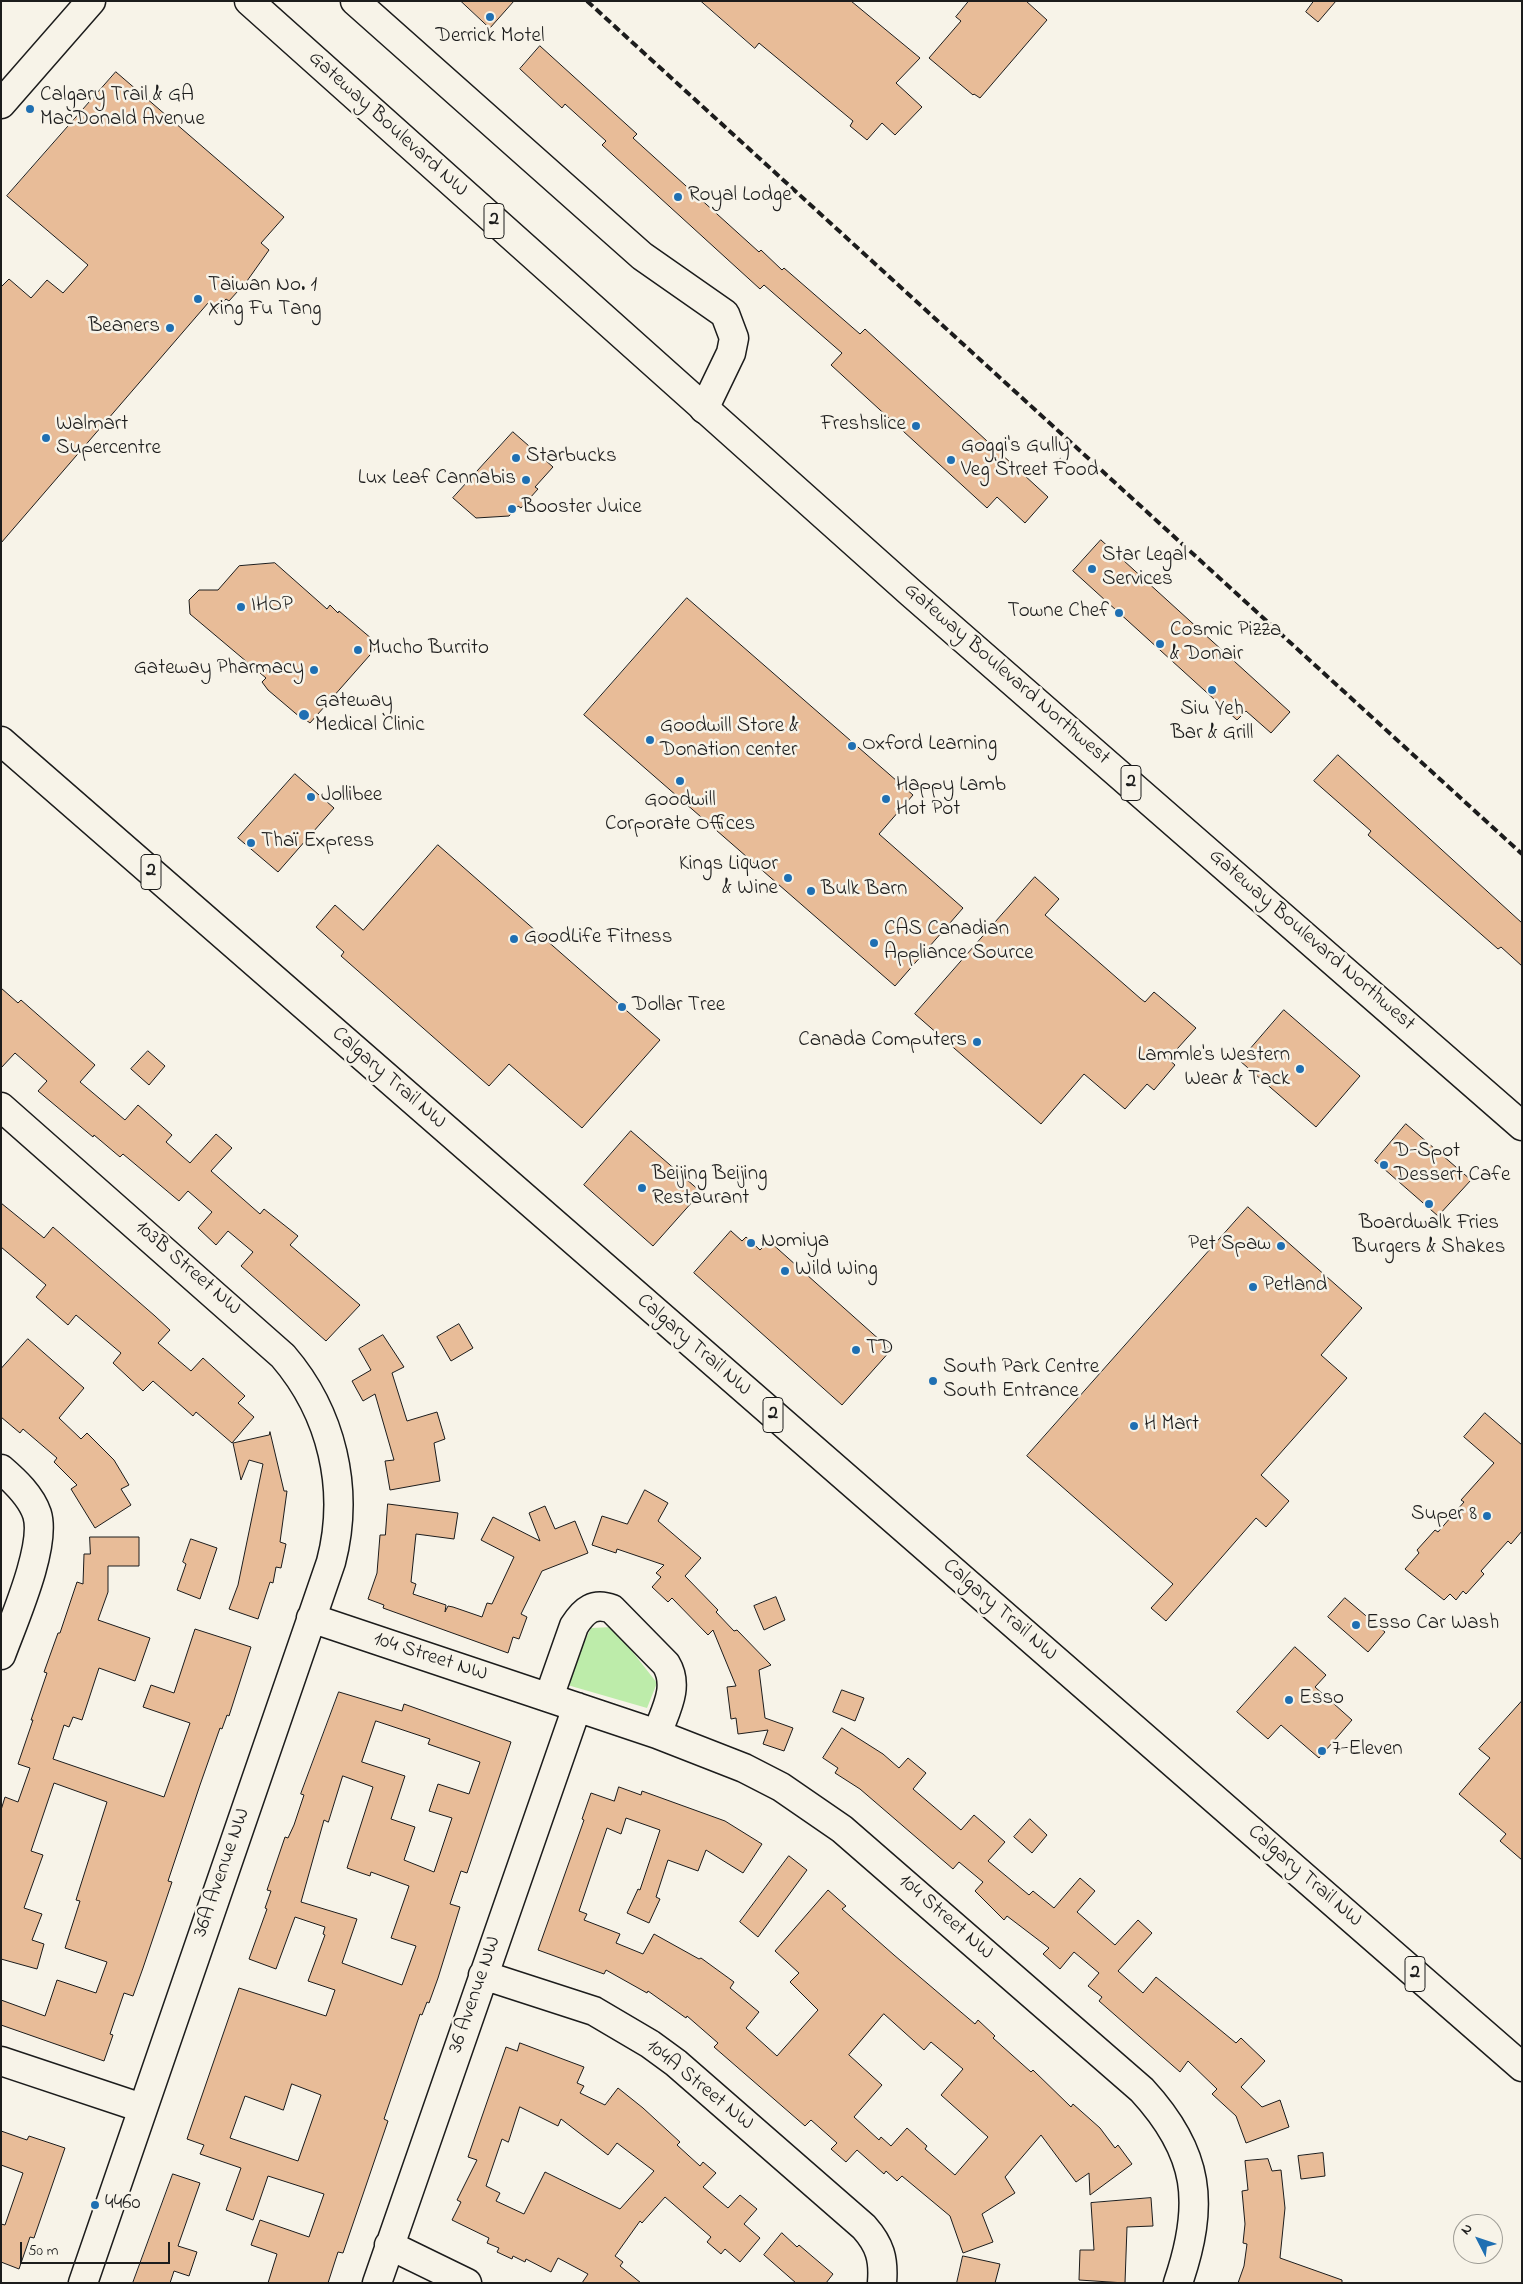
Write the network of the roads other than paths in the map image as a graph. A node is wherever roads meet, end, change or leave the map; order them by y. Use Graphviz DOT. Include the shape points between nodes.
graph roads {
  1 [pos="91,1"];
  2 [pos="249,1"];
  3 [pos="355,1"];
  4 [pos="1,104"];
  5 [pos="704,409"];
  6 [pos="740,440"];
  7 [pos="1,741"];
  8 [pos="1,1107"];
  9 [pos="1522,1126"];
  10 [pos="335,1459"];
  11 [pos="1,1469"];
  12 [pos="311,1618"];
  13 [pos="1,1655"];
  14 [pos="549,1698"];
  15 [pos="577,1707"];
  16 [pos="657,1734"];
  17 [pos="483,1974"];
  18 [pos="1,2060"];
  19 [pos="1522,2067"];
  20 [pos="142,2108"];
  21 [pos="389,2245"];
  22 [pos="83,2283"];
  23 [pos="377,2283"];
  24 [pos="467,2283"];
  25 [pos="882,2283"];
  26 [pos="1178,2283"];
  1 -- 4 [label="main road"];
  2 -- 5 [label="main road, Gateway Boulevard NW / 2"];
  3 -- 5 [label="main road" via="642,256 725,314 734,338 731,353"];
  5 -- 6 [label="main road, Gateway Boulevard NW / 2"];
  6 -- 9 [label="main road, Gateway Boulevard Northwest / 2"];
  7 -- 19 [label="main road, Calgary Trail NW / 2"];
  8 -- 10 [label="main road, 103B Street NW" via="284,1356 315,1404"];
  10 -- 12 [label="main road, 36A Avenue NW" via="340,1501 337,1537"];
  11 -- 13 [label="main road" via="22,1489 40,1526 37,1550"];
  12 -- 14 [label="main road, 104 Street NW"];
  12 -- 20 [label="main road, 36A Avenue NW"];
  14 -- 15 [label="main road, 104 Street NW"];
  14 -- 16 [label="main road" via="580,1616 592,1607 612,1608 672,1674 673,1690"];
  15 -- 16 [label="main road, 104 Street NW"];
  15 -- 17 [label="main road, 36 Avenue NW"];
  16 -- 26 [label="main road, 104 Street NW" via="744,1768 794,1795 842,1829 1142,2090 1174,2130 1188,2160 1193,2185 1191,2234"];
  17 -- 21 [label="main road, 36 Avenue NW"];
  17 -- 25 [label="main road, 104A Street NW" via="594,2012 676,2063 864,2227 880,2250"];
  18 -- 20 [label="main road"];
  20 -- 22 [label="main road, 36A Avenue NW"];
  21 -- 23 [label="main road, 36 Avenue NW"];
  21 -- 24 [label="main road"];
}
